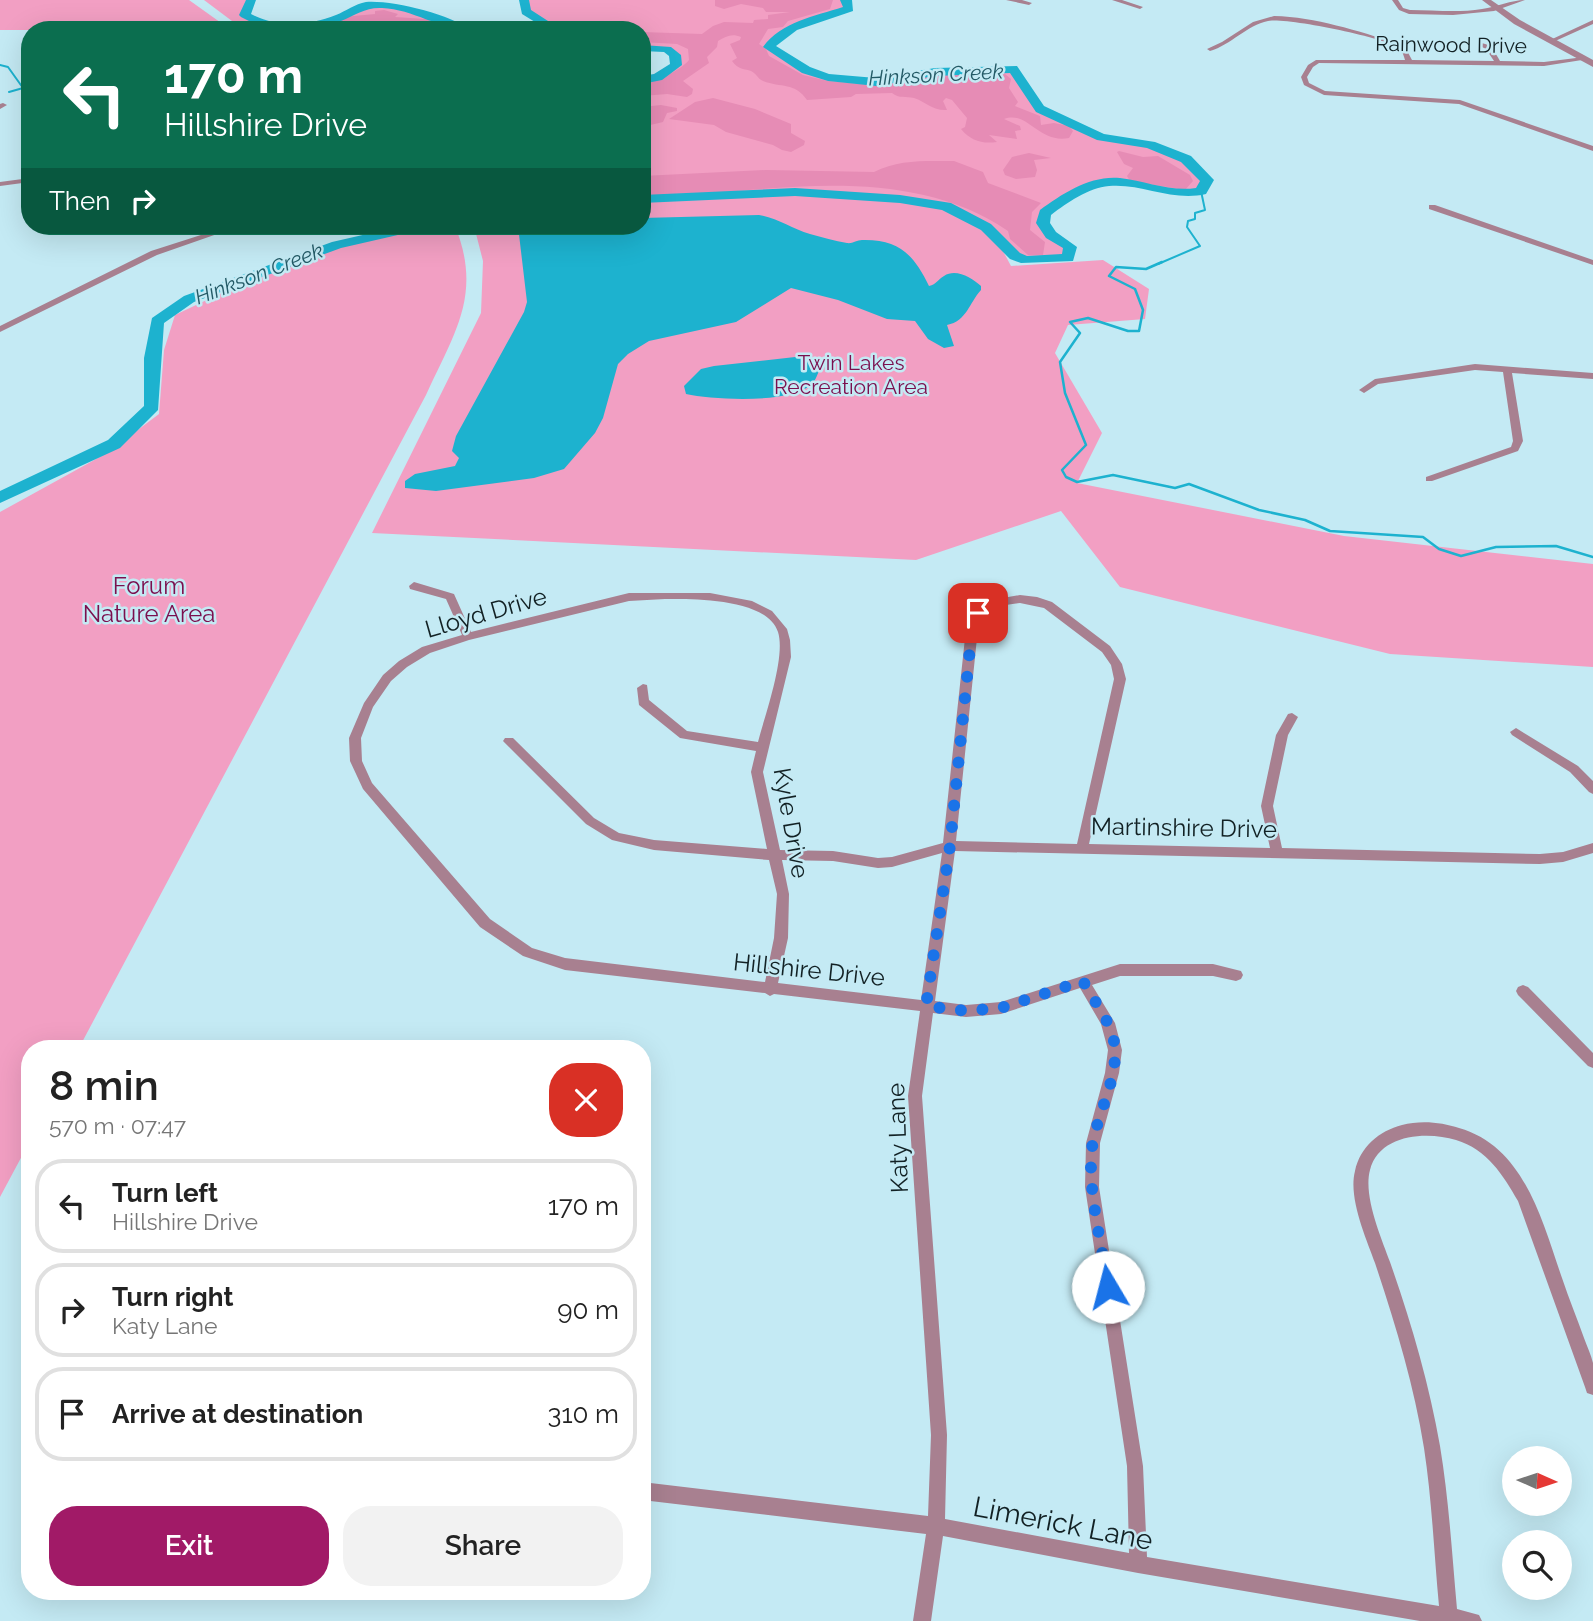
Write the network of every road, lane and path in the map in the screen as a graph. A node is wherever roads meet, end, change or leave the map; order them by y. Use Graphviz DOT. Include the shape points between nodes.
graph roads {
  1 [pos="1009,0"];
  2 [pos="1115,0"];
  3 [pos="1395,0"];
  4 [pos="1486,0"];
  5 [pos="1522,0"];
  6 [pos="1029,3"];
  7 [pos="1140,7"];
  8 [pos="1499,11"];
  9 [pos="1593,22"];
  10 [pos="1551,41"];
  11 [pos="1480,44"];
  12 [pos="1210,49"];
  13 [pos="1581,58"];
  14 [pos="1318,61"];
  15 [pos="1409,61"];
  16 [pos="1498,63"];
  17 [pos="1593,64"];
  18 [pos="1593,149"];
  19 [pos="21,181"];
  20 [pos="0,184"];
  21 [pos="1432,207"];
  22 [pos="209,235"];
  23 [pos="1593,263"];
  24 [pos="0,329"];
  25 [pos="1507,370"];
  26 [pos="1593,376"];
  27 [pos="1364,390"];
  28 [pos="1429,479"];
  29 [pos="414,586"];
  30 [pos="780,624"];
  31 [pos="468,638"];
  32 [pos="642,688"];
  33 [pos="1292,717"];
  34 [pos="1516,732"];
  35 [pos="509,741"];
  36 [pos="761,747"];
  37 [pos="1593,789"];
  38 [pos="950,846"];
  39 [pos="1593,848"];
  40 [pos="1082,849"];
  41 [pos="1277,853"];
  42 [pos="775,855"];
  43 [pos="528,952"];
  44 [pos="1236,975"];
  45 [pos="1083,981"];
  46 [pos="770,990"];
  47 [pos="1523,991"];
  48 [pos="926,1006"];
  49 [pos="1593,1062"];
  50 [pos="1410,1130"];
  51 [pos="1593,1387"];
  52 [pos="651,1492"];
  53 [pos="936,1526"];
  54 [pos="1138,1564"];
  55 [pos="1449,1616"];
  56 [pos="922,1621"];
  57 [pos="1473,1621"];
  1 -- 6 [label="street"];
  2 -- 7 [label="street"];
  3 -- 8 [label="street" via="1409,12"];
  4 -- 8 [label="street"];
  5 -- 8 [label="street"];
  8 -- 10 [label="street"];
  9 -- 10 [label="street"];
  10 -- 13 [label="street"];
  11 -- 16 [label="street" via="1489,48"];
  12 -- 15 [label="street" via="1262,20 1284,18 1395,44 1403,48"];
  13 -- 16 [label="street, Rainwood Drive" via="1544,64"];
  13 -- 17 [label="street"];
  14 -- 15 [label="street, Rainwood Drive"];
  14 -- 18 [label="street" via="1304,77 1306,84 1324,93 1460,102"];
  15 -- 16 [label="street, Rainwood Drive"];
  19 -- 20 [label="street"];
  21 -- 23 [label="street"];
  22 -- 24 [label="street" via="154,253"];
  25 -- 26 [label="street"];
  25 -- 27 [label="street" via="1428,373 1376,382"];
  25 -- 28 [label="street" via="1518,441 1515,449"];
  29 -- 31 [label="street" via="450,597"];
  30 -- 31 [label="street, Lloyd Drive" via="760,608 740,601 651,596 608,601"];
  30 -- 36 [label="street, Kyle Drive" via="785,657"];
  31 -- 43 [label="street, Lloyd Drive" via="426,650 387,678 368,706 355,738 356,761 366,786 485,923"];
  32 -- 36 [label="street" via="643,702 684,735"];
  33 -- 41 [label="street" via="1282,735 1267,806"];
  34 -- 37 [label="street" via="1574,769"];
  35 -- 42 [label="street, Martinshire Drive" via="590,821 616,837 654,845"];
  36 -- 42 [label="street, Kyle Drive" via="757,772"];
  38 -- 40 [label="street, Martinshire Drive"];
  38 -- 40 [label="street, Katy Lane" via="971,638 978,613 1002,600 1048,605 1106,649 1116,664 1120,680"];
  38 -- 42 [label="street, Martinshire Drive" via="878,863"];
  38 -- 48 [label="street, Katy Lane"];
  39 -- 41 [label="street, Martinshire Drive" via="1540,859"];
  40 -- 41 [label="street, Martinshire Drive"];
  42 -- 46 [label="street, Kyle Drive" via="783,914"];
  43 -- 46 [label="street, Hillshire Drive" via="565,964"];
  44 -- 45 [label="street, Hillshire Drive" via="1147,968 1119,970"];
  45 -- 48 [label="street, Hillshire Drive" via="1001,1008 966,1011"];
  45 -- 54 [label="street" via="1113,1041 1113,1073 1091,1157 1092,1187 1135,1466"];
  46 -- 48 [label="street, Hillshire Drive"];
  47 -- 49 [label="street"];
  48 -- 53 [label="street, Katy Lane" via="915,1096 939,1435"];
  50 -- 51 [label="street" via="1437,1129 1467,1137 1509,1168 1527,1199"];
  50 -- 55 [label="street" via="1386,1137 1374,1149 1362,1172 1363,1191 1407,1336 1432,1448"];
  52 -- 53 [label="street, Limerick Lane"];
  53 -- 54 [label="street, Limerick Lane"];
  53 -- 56 [label="street, Katy Lane"];
  54 -- 55 [label="street, Limerick Lane"];
  55 -- 57 [label="street, Limerick Lane"];
}
